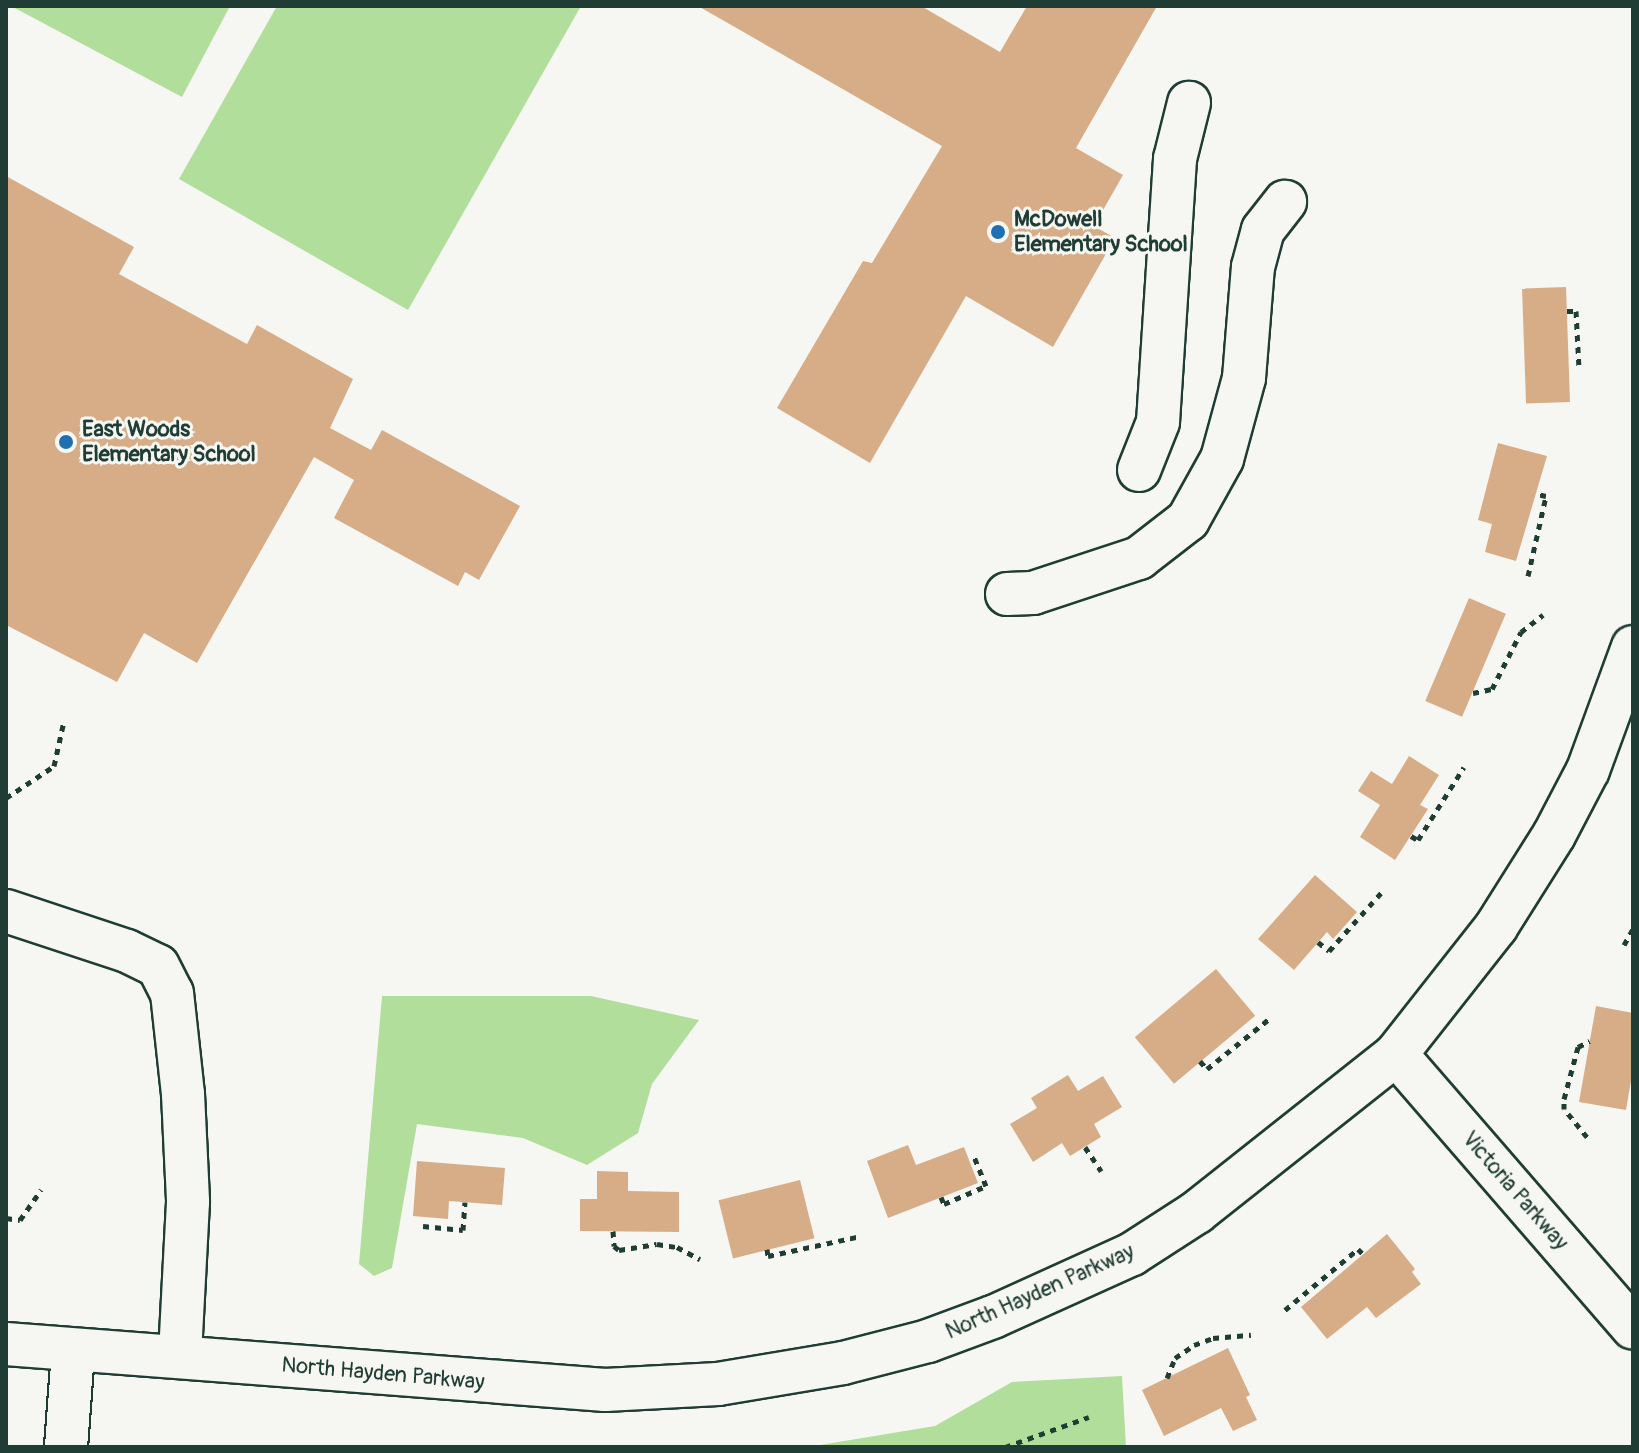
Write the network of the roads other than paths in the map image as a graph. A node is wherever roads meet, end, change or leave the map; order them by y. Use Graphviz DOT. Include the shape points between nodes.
graph roads {
  1 [pos="1189,103"];
  2 [pos="1285,202"];
  3 [pos="1139,470"];
  4 [pos="1007,594"];
  5 [pos="1633,647"];
  6 [pos="6,911"];
  7 [pos="1396,1054"];
  8 [pos="1633,1328"];
  9 [pos="6,1344"];
  10 [pos="73,1351"];
  11 [pos="180,1357"];
  12 [pos="66,1447"];
  1 -- 3 [label="street" via="1175,159 1158,422"];
  2 -- 4 [label="street" via="1263,230 1253,267 1244,378 1222,459 1188,520 1139,558 1033,593"];
  5 -- 7 [label="street, North Hayden Parkway" via="1588,770 1554,835 1496,927"];
  6 -- 11 [label="street" via="158,966 172,993 188,1202"];
  7 -- 8 [label="street, Victoria Parkway"];
  7 -- 11 [label="street, North Hayden Parkway" via="1197,1212 1132,1254 993,1317 843,1363 718,1384 605,1390"];
  9 -- 10 [label="street, North Hayden Parkway"];
  10 -- 11 [label="street, North Hayden Parkway"];
  10 -- 12 [label="street"];
}
